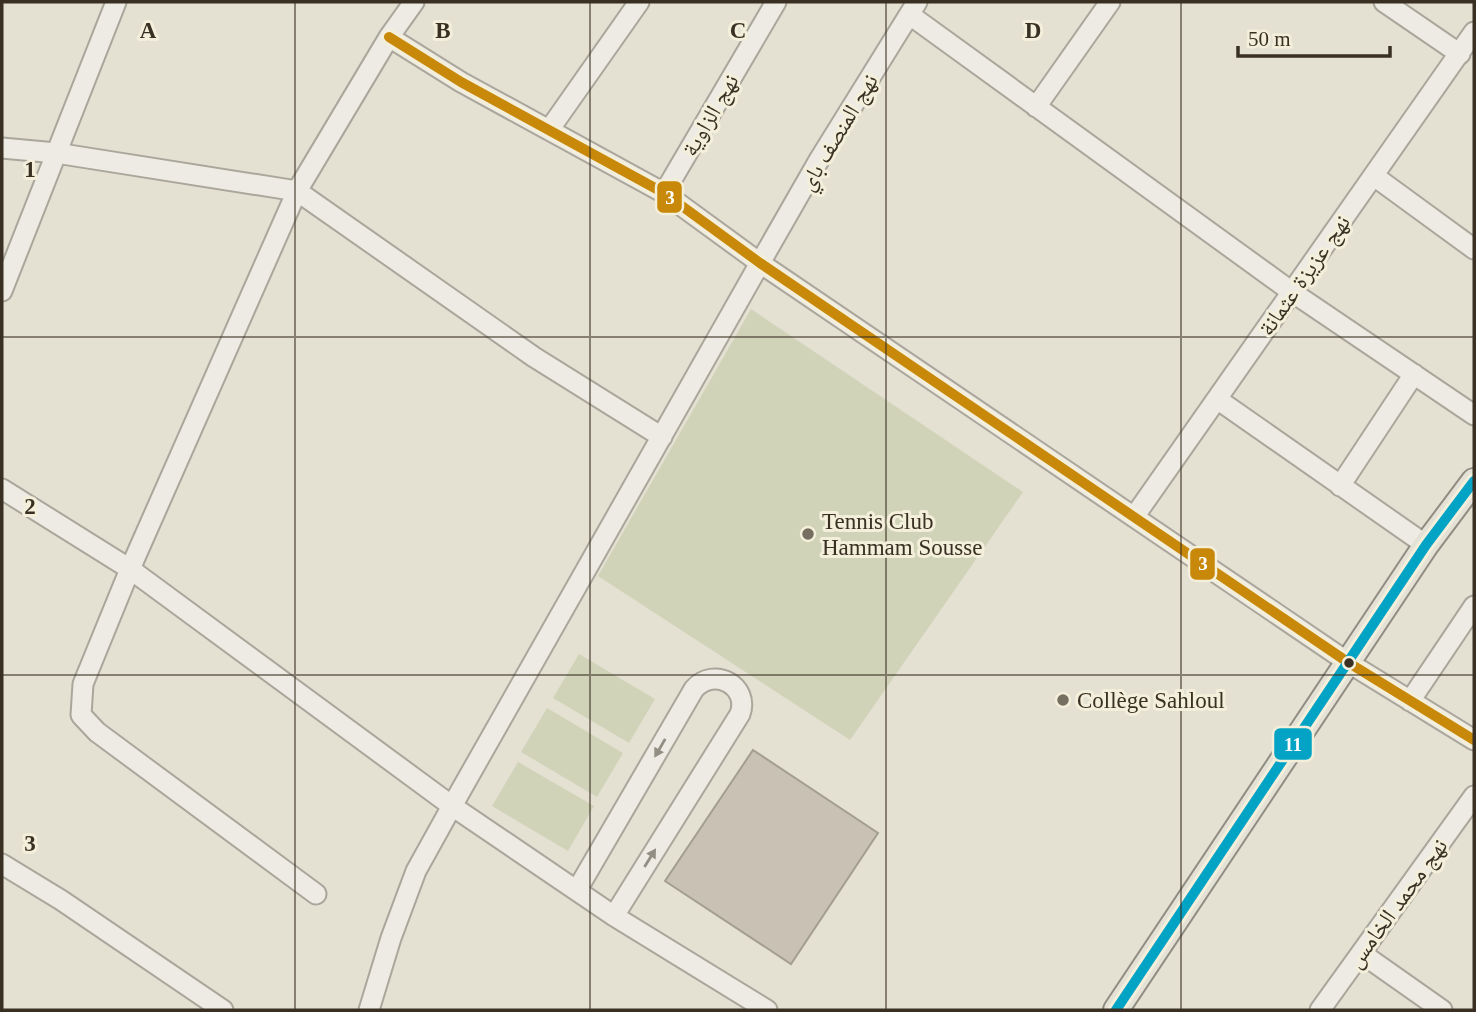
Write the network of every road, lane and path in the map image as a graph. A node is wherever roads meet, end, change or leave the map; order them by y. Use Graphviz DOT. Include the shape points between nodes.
graph roads {
  1 [pos="116,2"];
  2 [pos="414,2"];
  3 [pos="639,2"];
  4 [pos="776,2"];
  5 [pos="1110,2"];
  6 [pos="1384,2"];
  7 [pos="913,9"];
  8 [pos="1474,32"];
  9 [pos="389,37"];
  10 [pos="1460,54"];
  11 [pos="1036,107"];
  12 [pos="549,130"];
  13 [pos="2,148"];
  14 [pos="56,153"];
  15 [pos="1374,176"];
  16 [pos="298,191"];
  17 [pos="664,193"];
  18 [pos="1474,249"];
  19 [pos="760,262"];
  20 [pos="2,291"];
  21 [pos="1292,292"];
  22 [pos="1414,374"];
  23 [pos="1217,399"];
  24 [pos="1474,415"];
  25 [pos="662,437"];
  26 [pos="1474,481"];
  27 [pos="1340,486"];
  28 [pos="2,489"];
  29 [pos="1133,517"];
  30 [pos="1426,545"];
  31 [pos="130,569"];
  32 [pos="1474,606"];
  33 [pos="1349,663"];
  34 [pos="1410,701"];
  35 [pos="1474,740"];
  36 [pos="1474,796"];
  37 [pos="452,806"];
  38 [pos="2,864"];
  39 [pos="577,890"];
  40 [pos="316,894"];
  41 [pos="614,916"];
  42 [pos="1361,953"];
  43 [pos="223,1010"];
  44 [pos="369,1010"];
  45 [pos="767,1010"];
  46 [pos="1116,1010"];
  47 [pos="1321,1010"];
  48 [pos="1442,1010"];
  1 -- 14 [label="street"];
  2 -- 9 [label="street"];
  3 -- 12 [label="street"];
  4 -- 17 [label="street, نهج الزاوية"];
  5 -- 11 [label="street"];
  6 -- 10 [label="street"];
  7 -- 11 [label="street"];
  7 -- 19 [label="street, نهج المنصف باي"];
  8 -- 10 [label="street, نهج عزيزة عثمانة"];
  9 -- 12 [label="street"];
  9 -- 16 [label="street"];
  10 -- 15 [label="street, نهج عزيزة عثمانة"];
  11 -- 21 [label="street"];
  12 -- 17 [label="street"];
  13 -- 14 [label="street"];
  14 -- 16 [label="street"];
  14 -- 20 [label="street"];
  15 -- 18 [label="street"];
  15 -- 21 [label="street, نهج عزيزة عثمانة"];
  16 -- 25 [label="street" via="534,357"];
  16 -- 31 [label="street"];
  17 -- 19 [label="street"];
  19 -- 25 [label="street, نهج المنصف باي"];
  19 -- 29 [label="street"];
  21 -- 22 [label="street"];
  21 -- 23 [label="street, نهج عزيزة عثمانة"];
  22 -- 24 [label="street"];
  22 -- 27 [label="street"];
  23 -- 27 [label="street"];
  23 -- 29 [label="street, نهج عزيزة عثمانة"];
  25 -- 37 [label="street, نهج المنصف باي"];
  26 -- 30 [label="main road"];
  27 -- 30 [label="street"];
  28 -- 31 [label="street"];
  29 -- 33 [label="street"];
  30 -- 33 [label="main road"];
  31 -- 37 [label="street"];
  31 -- 40 [label="street" via="83,684 80,715"];
  32 -- 34 [label="street"];
  33 -- 34 [label="street"];
  33 -- 46 [label="main road"];
  34 -- 35 [label="street"];
  36 -- 42 [label="street, نهج محمد الخامس"];
  37 -- 39 [label="street"];
  37 -- 44 [label="street, نهج المنصف باي" via="416,871"];
  38 -- 43 [label="street"];
  39 -- 41 [label="street"];
  41 -- 39 [label="street, one-way" via="740,714 741,697 729,684 714,677 702,680 694,689"];
  41 -- 45 [label="street"];
  42 -- 47 [label="street, نهج محمد الخامس"];
  42 -- 48 [label="street"];
}
